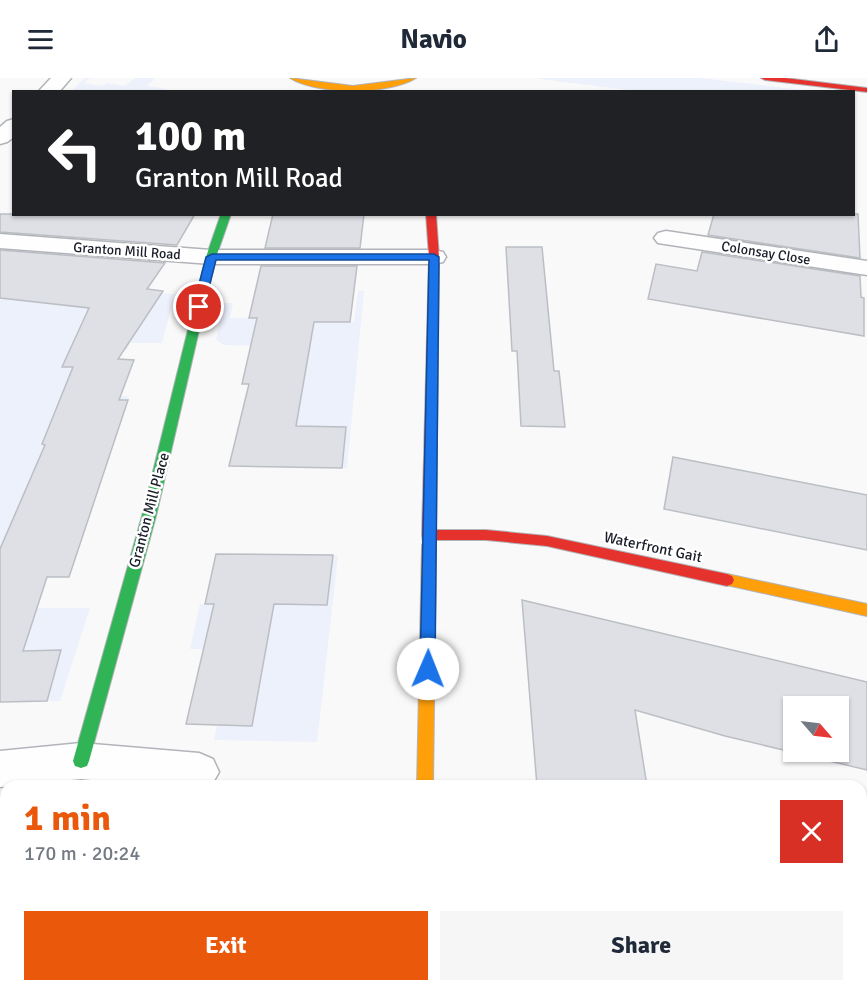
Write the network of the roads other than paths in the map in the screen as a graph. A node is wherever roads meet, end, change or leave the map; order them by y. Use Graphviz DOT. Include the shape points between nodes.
graph roads {
  1 [pos="62,78"];
  2 [pos="294,78"];
  3 [pos="412,78"];
  4 [pos="765,78"];
  5 [pos="398,88"];
  6 [pos="49,90"];
  7 [pos="867,90"];
  8 [pos="12,127"];
  9 [pos="0,138"];
  10 [pos="225,216"];
  11 [pos="431,216"];
  12 [pos="666,238"];
  13 [pos="0,240"];
  14 [pos="212,257"];
  15 [pos="434,257"];
  16 [pos="867,268"];
  17 [pos="429,535"];
  18 [pos="867,610"];
  19 [pos="81,761"];
  20 [pos="0,769"];
  21 [pos="199,772"];
  22 [pos="425,780"];
  1 -- 6 [label="street"];
  2 -- 5 [label="street" via="342,88"];
  3 -- 5 [label="street"];
  4 -- 7 [label="street"];
  8 -- 9 [label="street"];
  10 -- 14 [label="street, Granton Mill Place"];
  11 -- 15 [label="street"];
  12 -- 16 [label="street, Colonsay Close"];
  13 -- 14 [label="street, Granton Mill Road"];
  14 -- 15 [label="street, Granton Mill Road"];
  14 -- 19 [label="street, Granton Mill Place" via="149,516"];
  15 -- 17 [label="street"];
  17 -- 18 [label="street, Waterfront Gait" via="547,541"];
  17 -- 22 [label="street"];
  19 -- 20 [label="street"];
  19 -- 21 [label="street"];
}
